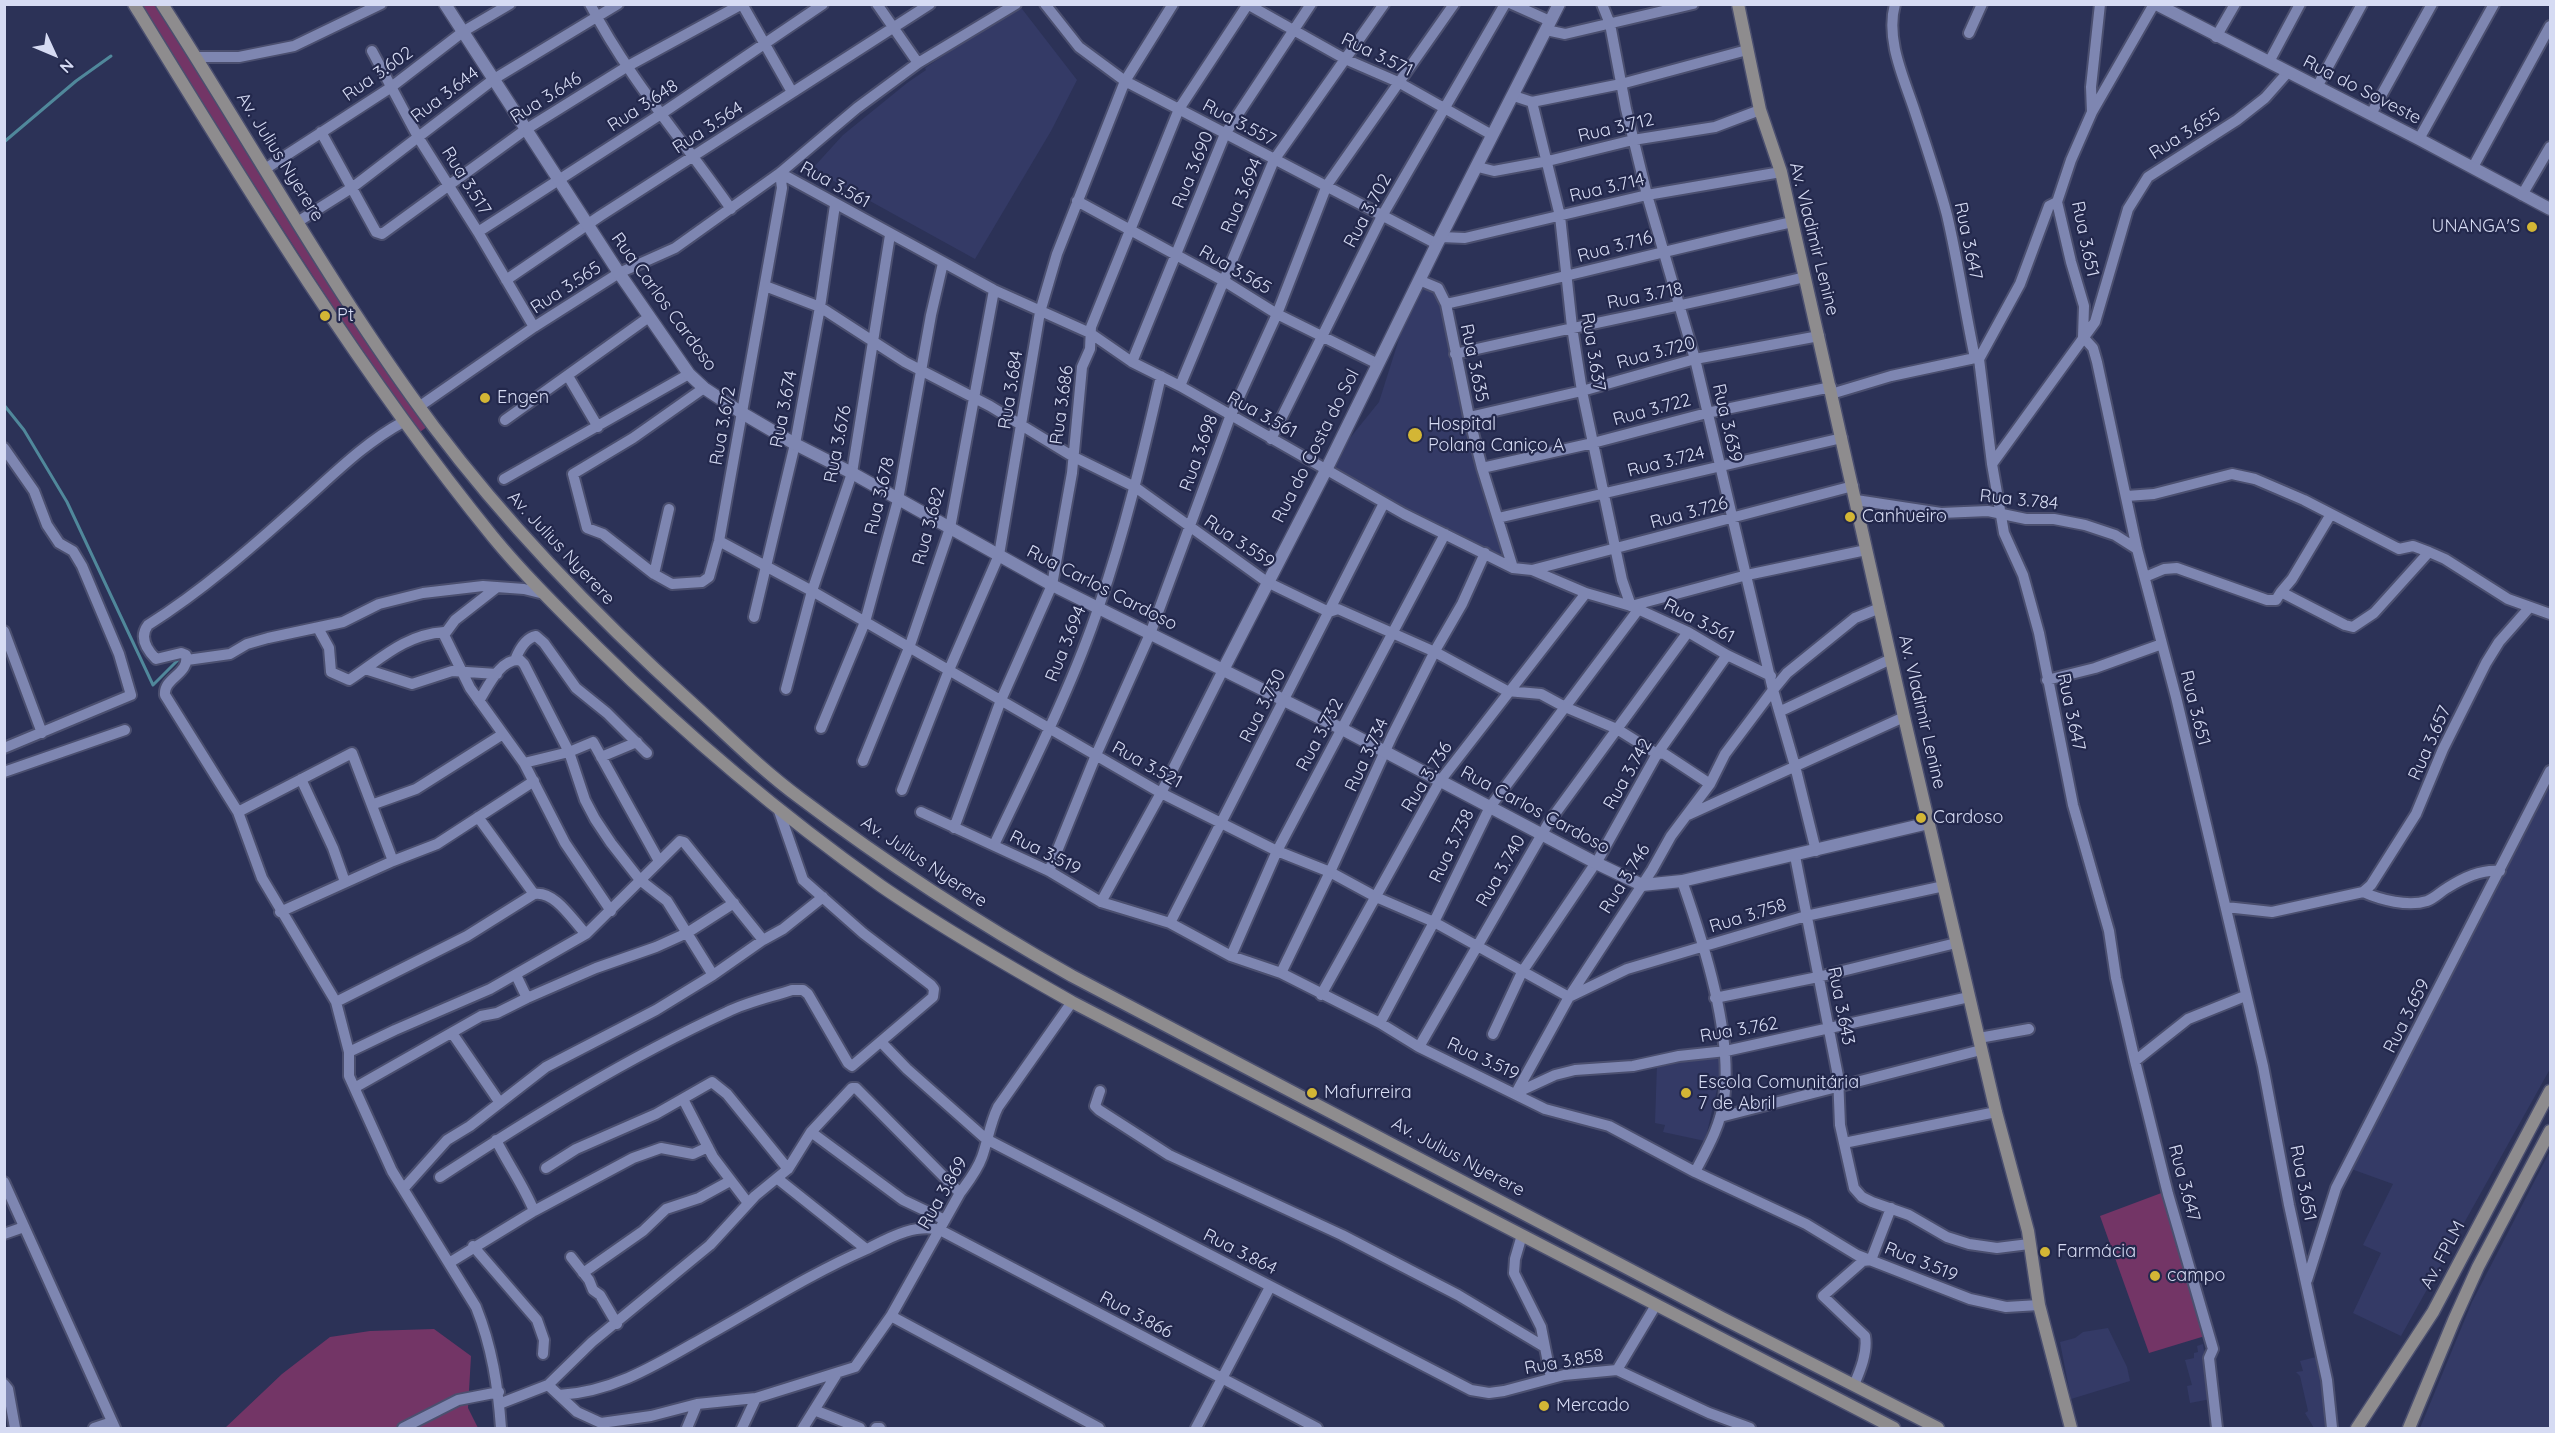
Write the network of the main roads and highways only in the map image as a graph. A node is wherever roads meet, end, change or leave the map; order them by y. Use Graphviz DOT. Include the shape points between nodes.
graph roads {
  1 [pos="134,4"];
  2 [pos="162,4"];
  3 [pos="1738,4"];
  4 [pos="433,426"];
  5 [pos="416,440"];
  6 [pos="2550,1091"];
  7 [pos="2550,1131"];
  8 [pos="2517,1155"];
  9 [pos="2533,1164"];
  10 [pos="1509,1204"];
  11 [pos="1500,1223"];
  12 [pos="1894,1428"];
  13 [pos="1938,1428"];
  14 [pos="2071,1428"];
  15 [pos="2357,1428"];
  16 [pos="2409,1428"];
  1 -- 5 [label="main road" via="329,313"];
  2 -- 4 [label="main road, Av. Julius Nyerere" via="347,299"];
  3 -- 14 [label="main road, Av. Vladimir Lenine" via="1760,110 1781,172 1956,943 2029,1244 2039,1305"];
  4 -- 5 [label="main road"];
  4 -- 10 [label="main road, Av. Julius Nyerere" via="560,575 647,663 798,797 897,868 1018,946"];
  5 -- 11 [label="main road" via="494,539 632,682 778,808 884,888 1072,1002"];
  6 -- 8 [label="main road, Av. FPLM"];
  7 -- 9 [label="main road, Av. FPLM"];
  8 -- 9 [label="main road"];
  8 -- 15 [label="main road, Av. FPLM" via="2433,1312"];
  9 -- 16 [label="main road, Av. FPLM" via="2469,1288"];
  10 -- 11 [label="main road"];
  10 -- 13 [label="main road, Av. Julius Nyerere"];
  11 -- 12 [label="main road"];
}
